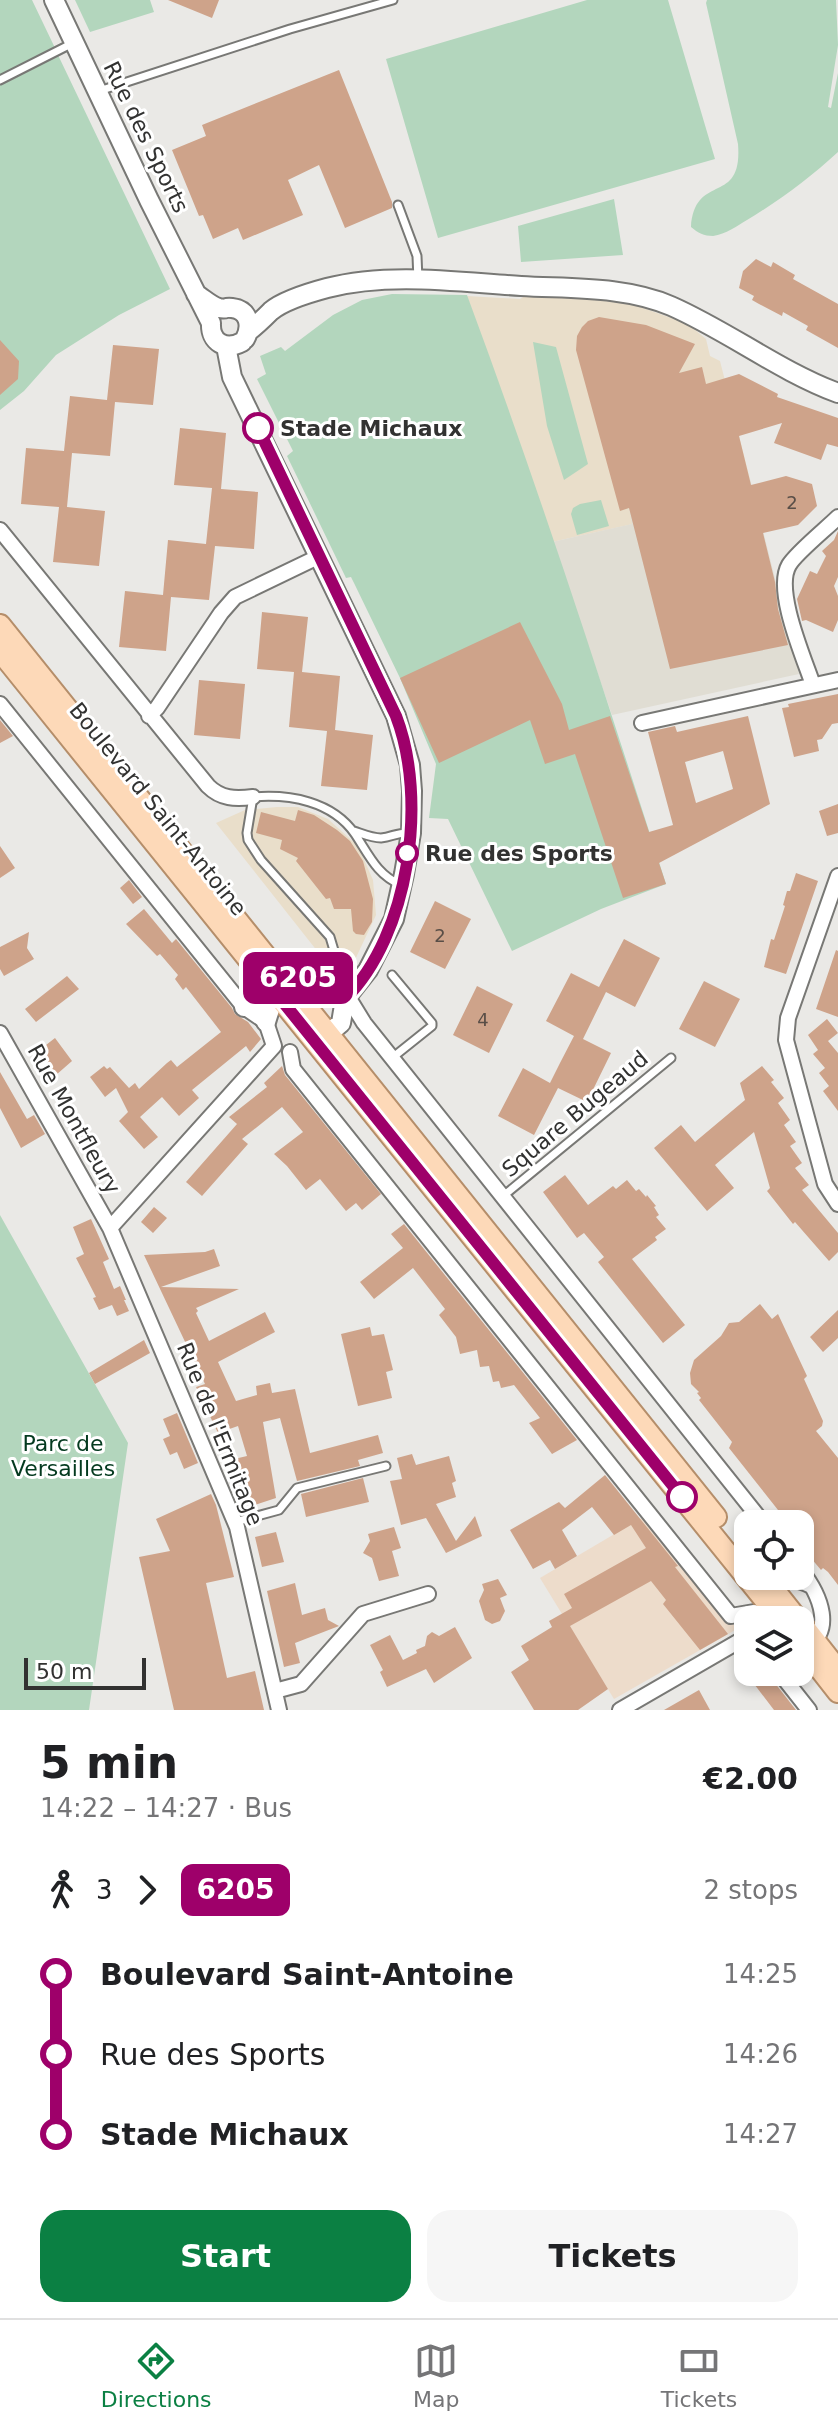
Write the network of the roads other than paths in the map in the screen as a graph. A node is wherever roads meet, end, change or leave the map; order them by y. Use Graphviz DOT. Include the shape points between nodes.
graph roads {
  1 [pos="54,0"];
  2 [pos="393,0"];
  3 [pos="74,42"];
  4 [pos="0,80"];
  5 [pos="97,92"];
  6 [pos="398,205"];
  7 [pos="418,280"];
  8 [pos="217,316"];
  9 [pos="240,333"];
  10 [pos="838,393"];
  11 [pos="838,517"];
  12 [pos="0,530"];
  13 [pos="320,556"];
  14 [pos="0,625"];
  15 [pos="0,651"];
  16 [pos="838,680"];
  17 [pos="813,685"];
  18 [pos="0,704"];
  19 [pos="149,716"];
  20 [pos="642,723"];
  21 [pos="253,797"];
  22 [pos="354,831"];
  23 [pos="411,833"];
  24 [pos="838,876"];
  25 [pos="401,886"];
  26 [pos="834,901"];
  27 [pos="392,975"];
  28 [pos="277,997"];
  29 [pos="347,998"];
  30 [pos="244,1007"];
  31 [pos="0,1033"];
  32 [pos="322,1039"];
  33 [pos="274,1046"];
  34 [pos="290,1052"];
  35 [pos="392,1058"];
  36 [pos="671,1058"];
  37 [pos="502,1197"];
  38 [pos="838,1204"];
  39 [pos="110,1228"];
  40 [pos="386,1466"];
  41 [pos="753,1510"];
  42 [pos="235,1522"];
  43 [pos="734,1541"];
  44 [pos="814,1589"];
  45 [pos="428,1594"];
  46 [pos="760,1598"];
  47 [pos="831,1603"];
  48 [pos="832,1620"];
  49 [pos="814,1640"];
  50 [pos="734,1644"];
  51 [pos="814,1653"];
  52 [pos="814,1659"];
  53 [pos="838,1670"];
  54 [pos="790,1686"];
  55 [pos="275,1691"];
  56 [pos="838,1692"];
  57 [pos="279,1710"];
  58 [pos="620,1710"];
  59 [pos="809,1710"];
  1 -- 3 [label="main road, Rue des Sports"];
  2 -- 5 [label="lane"];
  3 -- 4 [label="lane"];
  3 -- 5 [label="main road, Rue des Sports"];
  5 -- 8 [label="main road, Rue des Sports" via="196,294"];
  6 -- 7 [label="lane" via="417,256"];
  7 -- 9 [label="main road" via="382,280 313,293 262,309"];
  7 -- 10 [label="main road" via="639,296 670,306"];
  8 -- 9 [label="main road, Rue des Sports" via="237,309"];
  8 -- 9 [label="main road, Rue des Sports" via="214,338"];
  9 -- 13 [label="main road, Rue des Sports" via="232,377"];
  11 -- 17 [label="street" via="789,566 785,587"];
  12 -- 19 [label="street"];
  13 -- 19 [label="street" via="235,597"];
  13 -- 23 [label="main road, Rue des Sports" via="403,735 410,765"];
  14 -- 28 [label="main road, Boulevard Saint-Antoine"];
  15 -- 28 [label="main road, Boulevard Saint-Antoine"];
  16 -- 17 [label="street"];
  17 -- 20 [label="street"];
  18 -- 30 [label="street"];
  19 -- 21 [label="street" via="216,794"];
  21 -- 22 [label="lane" via="294,797 321,805"];
  21 -- 29 [label="lane" via="248,840 330,937"];
  22 -- 23 [label="lane" via="384,838"];
  22 -- 25 [label="lane" via="387,880"];
  23 -- 25 [label="main road, Rue des Sports"];
  24 -- 26 [label="street"];
  25 -- 29 [label="main road, Rue des Sports" via="381,947"];
  26 -- 38 [label="street" via="788,1018 786,1040 825,1184"];
  27 -- 35 [label="lane" via="432,1026"];
  28 -- 29 [label="main road" via="306,975"];
  28 -- 30 [label="main road"];
  28 -- 32 [label="main road, Boulevard Saint-Antoine"];
  28 -- 33 [label="street, Boulevard Saint-Antoine"];
  29 -- 32 [label="main road, Rue des Sports" via="341,1023"];
  29 -- 35 [label="street"];
  31 -- 39 [label="street, Rue Montfleury"];
  32 -- 34 [label="street"];
  32 -- 43 [label="main road, Boulevard Saint-Antoine"];
  32 -- 46 [label="main road, Boulevard Saint-Antoine"];
  33 -- 34 [label="street"];
  33 -- 39 [label="street"];
  34 -- 46 [label="street" via="293,1069 731,1616"];
  35 -- 37 [label="street"];
  36 -- 37 [label="lane, Square Bugeaud"];
  37 -- 41 [label="street"];
  39 -- 42 [label="street, Rue de l'Ermitage"];
  40 -- 42 [label="lane" via="297,1488 279,1510"];
  42 -- 55 [label="street, Rue de l'Ermitage"];
  44 -- 47 [label="street"];
  45 -- 55 [label="street" via="363,1614 301,1684"];
  47 -- 48 [label="street"];
  48 -- 49 [label="street"];
  50 -- 58 [label="street"];
  51 -- 53 [label="main road, Boulevard Saint-Antoine"];
  52 -- 56 [label="main road, Boulevard Saint-Antoine"];
  54 -- 59 [label="street"];
  55 -- 57 [label="street, Rue de l'Ermitage"];
}
